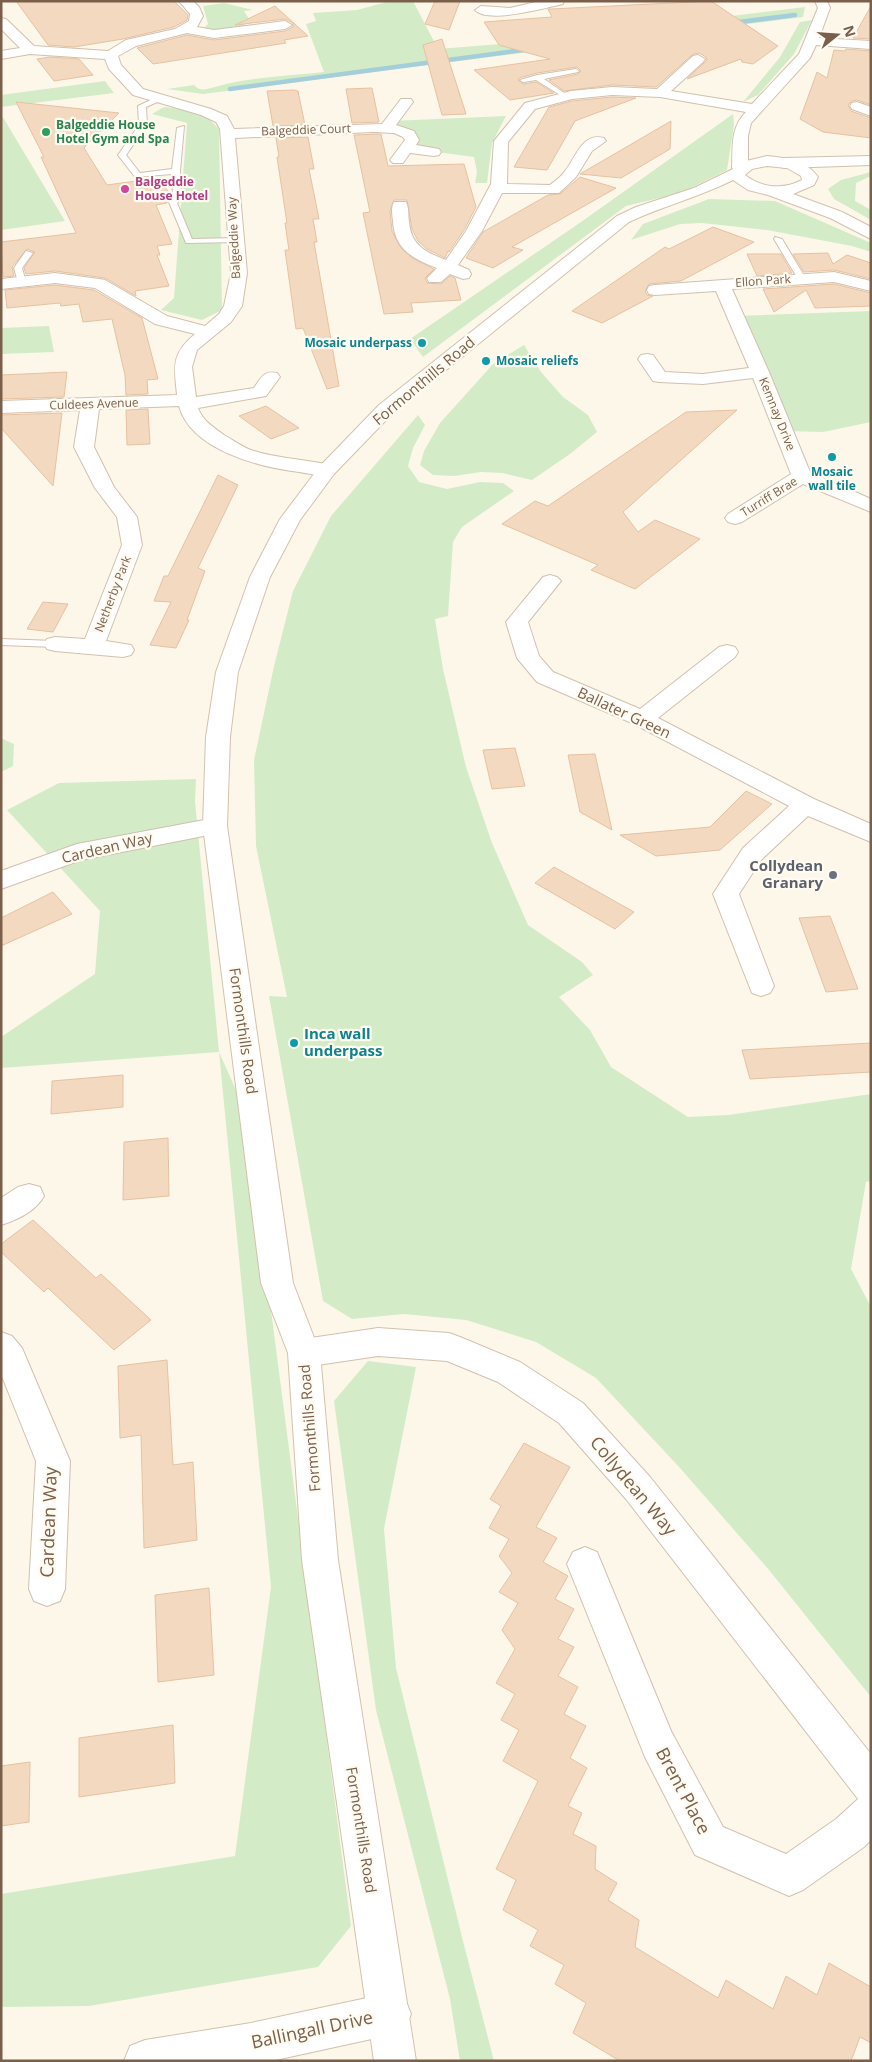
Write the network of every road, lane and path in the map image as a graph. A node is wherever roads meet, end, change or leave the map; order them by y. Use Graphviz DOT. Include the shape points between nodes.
graph roads {
  1 [pos="185,1"];
  2 [pos="558,1"];
  3 [pos="821,1"];
  4 [pos="481,10"];
  5 [pos="1,22"];
  6 [pos="285,25"];
  7 [pos="186,29"];
  8 [pos="811,41"];
  9 [pos="871,45"];
  10 [pos="30,50"];
  11 [pos="1,55"];
  12 [pos="111,55"];
  13 [pos="698,59"];
  14 [pos="576,71"];
  15 [pos="537,77"];
  16 [pos="523,80"];
  17 [pos="660,93"];
  18 [pos="565,96"];
  19 [pos="160,99"];
  20 [pos="406,102"];
  21 [pos="857,106"];
  22 [pos="755,109"];
  23 [pos="871,112"];
  24 [pos="181,128"];
  25 [pos="386,128"];
  26 [pos="227,132"];
  27 [pos="599,141"];
  28 [pos="742,143"];
  29 [pos="434,152"];
  30 [pos="866,160"];
  31 [pos="779,162"];
  32 [pos="176,170"];
  33 [pos="739,170"];
  34 [pos="808,183"];
  35 [pos="496,188"];
  36 [pos="768,190"];
  37 [pos="685,196"];
  38 [pos="400,205"];
  39 [pos="836,215"];
  40 [pos="871,234"];
  41 [pos="778,239"];
  42 [pos="236,240"];
  43 [pos="30,253"];
  44 [pos="449,267"];
  45 [pos="466,276"];
  46 [pos="435,278"];
  47 [pos="802,279"];
  48 [pos="22,282"];
  49 [pos="1,284"];
  50 [pos="721,284"];
  51 [pos="871,286"];
  52 [pos="655,290"];
  53 [pos="209,332"];
  54 [pos="647,359"];
  55 [pos="760,372"];
  56 [pos="271,377"];
  57 [pos="188,402"];
  58 [pos="90,405"];
  59 [pos="1,407"];
  60 [pos="327,470"];
  61 [pos="802,476"];
  62 [pos="871,506"];
  63 [pos="735,518"];
  64 [pos="550,581"];
  65 [pos="1,642"];
  66 [pos="55,644"];
  67 [pos="93,646"];
  68 [pos="123,650"];
  69 [pos="727,652"];
  70 [pos="642,719"];
  71 [pos="805,805"];
  72 [pos="215,826"];
  73 [pos="871,834"];
  74 [pos="1,880"];
  75 [pos="761,986"];
  76 [pos="29,1196"];
  77 [pos="1,1213"];
  78 [pos="1,1346"];
  79 [pos="304,1353"];
  80 [pos="585,1564"];
  81 [pos="47,1590"];
  82 [pos="871,1785"];
  83 [pos="871,1813"];
  84 [pos="390,2014"];
  85 [pos="145,2061"];
  86 [pos="395,2061"];
  1 -- 7 [label="street" via="197,13 196,21"];
  2 -- 4 [label="street" via="510,12"];
  3 -- 8 [label="street" via="824,8"];
  5 -- 10 [label="street"];
  6 -- 7 [label="street" via="254,25 214,34"];
  7 -- 12 [label="street" via="130,43"];
  8 -- 9 [label="street"];
  8 -- 22 [label="street" via="805,54"];
  10 -- 11 [label="street"];
  10 -- 12 [label="street"];
  12 -- 19 [label="street" via="114,66 138,92"];
  13 -- 17 [label="street"];
  14 -- 15 [label="lane"];
  15 -- 16 [label="lane"];
  15 -- 18 [label="lane"];
  17 -- 18 [label="street" via="612,91"];
  17 -- 22 [label="street"];
  18 -- 35 [label="street" via="530,106 501,141"];
  19 -- 26 [label="street" via="215,116 222,120"];
  19 -- 32 [label="lane" via="142,106 143,126 122,154 138,175"];
  20 -- 25 [label="street"];
  21 -- 23 [label="street"];
  22 -- 28 [label="street" via="744,122"];
  24 -- 32 [label="lane"];
  25 -- 26 [label="street, Balgeddie Court"];
  25 -- 29 [label="street, Balgeddie Court" via="409,134 412,140 403,154"];
  26 -- 42 [label="street, Balgeddie Way"];
  27 -- 35 [label="street" via="586,148 571,174 554,190"];
  28 -- 31 [label="street" via="751,153"];
  28 -- 33 [label="street"];
  30 -- 31 [label="street"];
  30 -- 34 [label="street, Formonthills Road" via="831,168"];
  31 -- 33 [label="street, Formonthills Road" via="756,162"];
  31 -- 34 [label="street" via="807,172 810,177"];
  32 -- 42 [label="lane" via="177,200 173,202 189,241"];
  33 -- 36 [label="street" via="738,178 743,182"];
  33 -- 37 [label="street, Formonthills Road"];
  34 -- 36 [label="street, Formonthills Road" via="795,189"];
  34 -- 39 [label="street" via="816,198"];
  35 -- 44 [label="street" via="474,231"];
  36 -- 37 [label="street, Formonthills Road"];
  36 -- 39 [label="street"];
  37 -- 60 [label="street, Formonthills Road" via="623,219 595,240 386,409"];
  38 -- 44 [label="street" via="399,227 409,249"];
  39 -- 40 [label="street"];
  41 -- 47 [label="lane"];
  42 -- 53 [label="street, Balgeddie Way" via="238,273 233,306"];
  43 -- 48 [label="lane" via="18,268"];
  44 -- 45 [label="street"];
  44 -- 46 [label="street"];
  47 -- 50 [label="street, Ellon Park"];
  47 -- 51 [label="street, Ellon Park" via="834,277"];
  48 -- 49 [label="street"];
  48 -- 53 [label="street" via="55,278 99,284 161,320"];
  50 -- 52 [label="street, Ellon Park"];
  50 -- 55 [label="street, Kemnay Drive"];
  53 -- 57 [label="street, Balgeddie Way" via="189,348 183,367"];
  54 -- 55 [label="street" via="658,377 704,379"];
  55 -- 61 [label="street, Kemnay Drive"];
  56 -- 57 [label="street, Culdees Avenue" via="268,396"];
  57 -- 58 [label="street, Culdees Avenue"];
  57 -- 60 [label="street, Balgeddie Way" via="192,418 210,434 243,454"];
  58 -- 59 [label="street, Culdees Avenue"];
  58 -- 67 [label="street, Netherby Park" via="84,447 105,488 127,517 132,545"];
  60 -- 72 [label="street, Formonthills Road" via="290,519 260,577 227,672 218,738"];
  61 -- 62 [label="street"];
  61 -- 63 [label="street, Turriff Brae"];
  64 -- 70 [label="street, Ballater Green" via="517,622 528,658 545,678"];
  65 -- 66 [label="lane"];
  66 -- 67 [label="street, Netherby Park"];
  67 -- 68 [label="street, Netherby Park"];
  69 -- 70 [label="street"];
  70 -- 71 [label="street, Ballater Green"];
  71 -- 73 [label="street, Ballater Green"];
  71 -- 75 [label="street" via="752,854 726,894"];
  72 -- 74 [label="street, Cardean Way" via="77,852"];
  72 -- 79 [label="street, Formonthills Road" via="277,1283"];
  76 -- 77 [label="street"];
  78 -- 81 [label="street, Cardean Way" via="11,1358 53,1461"];
  79 -- 82 [label="street, Collydean Way" via="378,1342 449,1347 509,1372 571,1413 638,1488"];
  79 -- 84 [label="street, Formonthills Road" via="320,1560"];
  80 -- 83 [label="street, Brent Place" via="658,1744 710,1841 789,1876 850,1833"];
  84 -- 85 [label="street, Ballingall Drive" via="251,2044"];
  84 -- 86 [label="street, Formonthills Road"];
}
